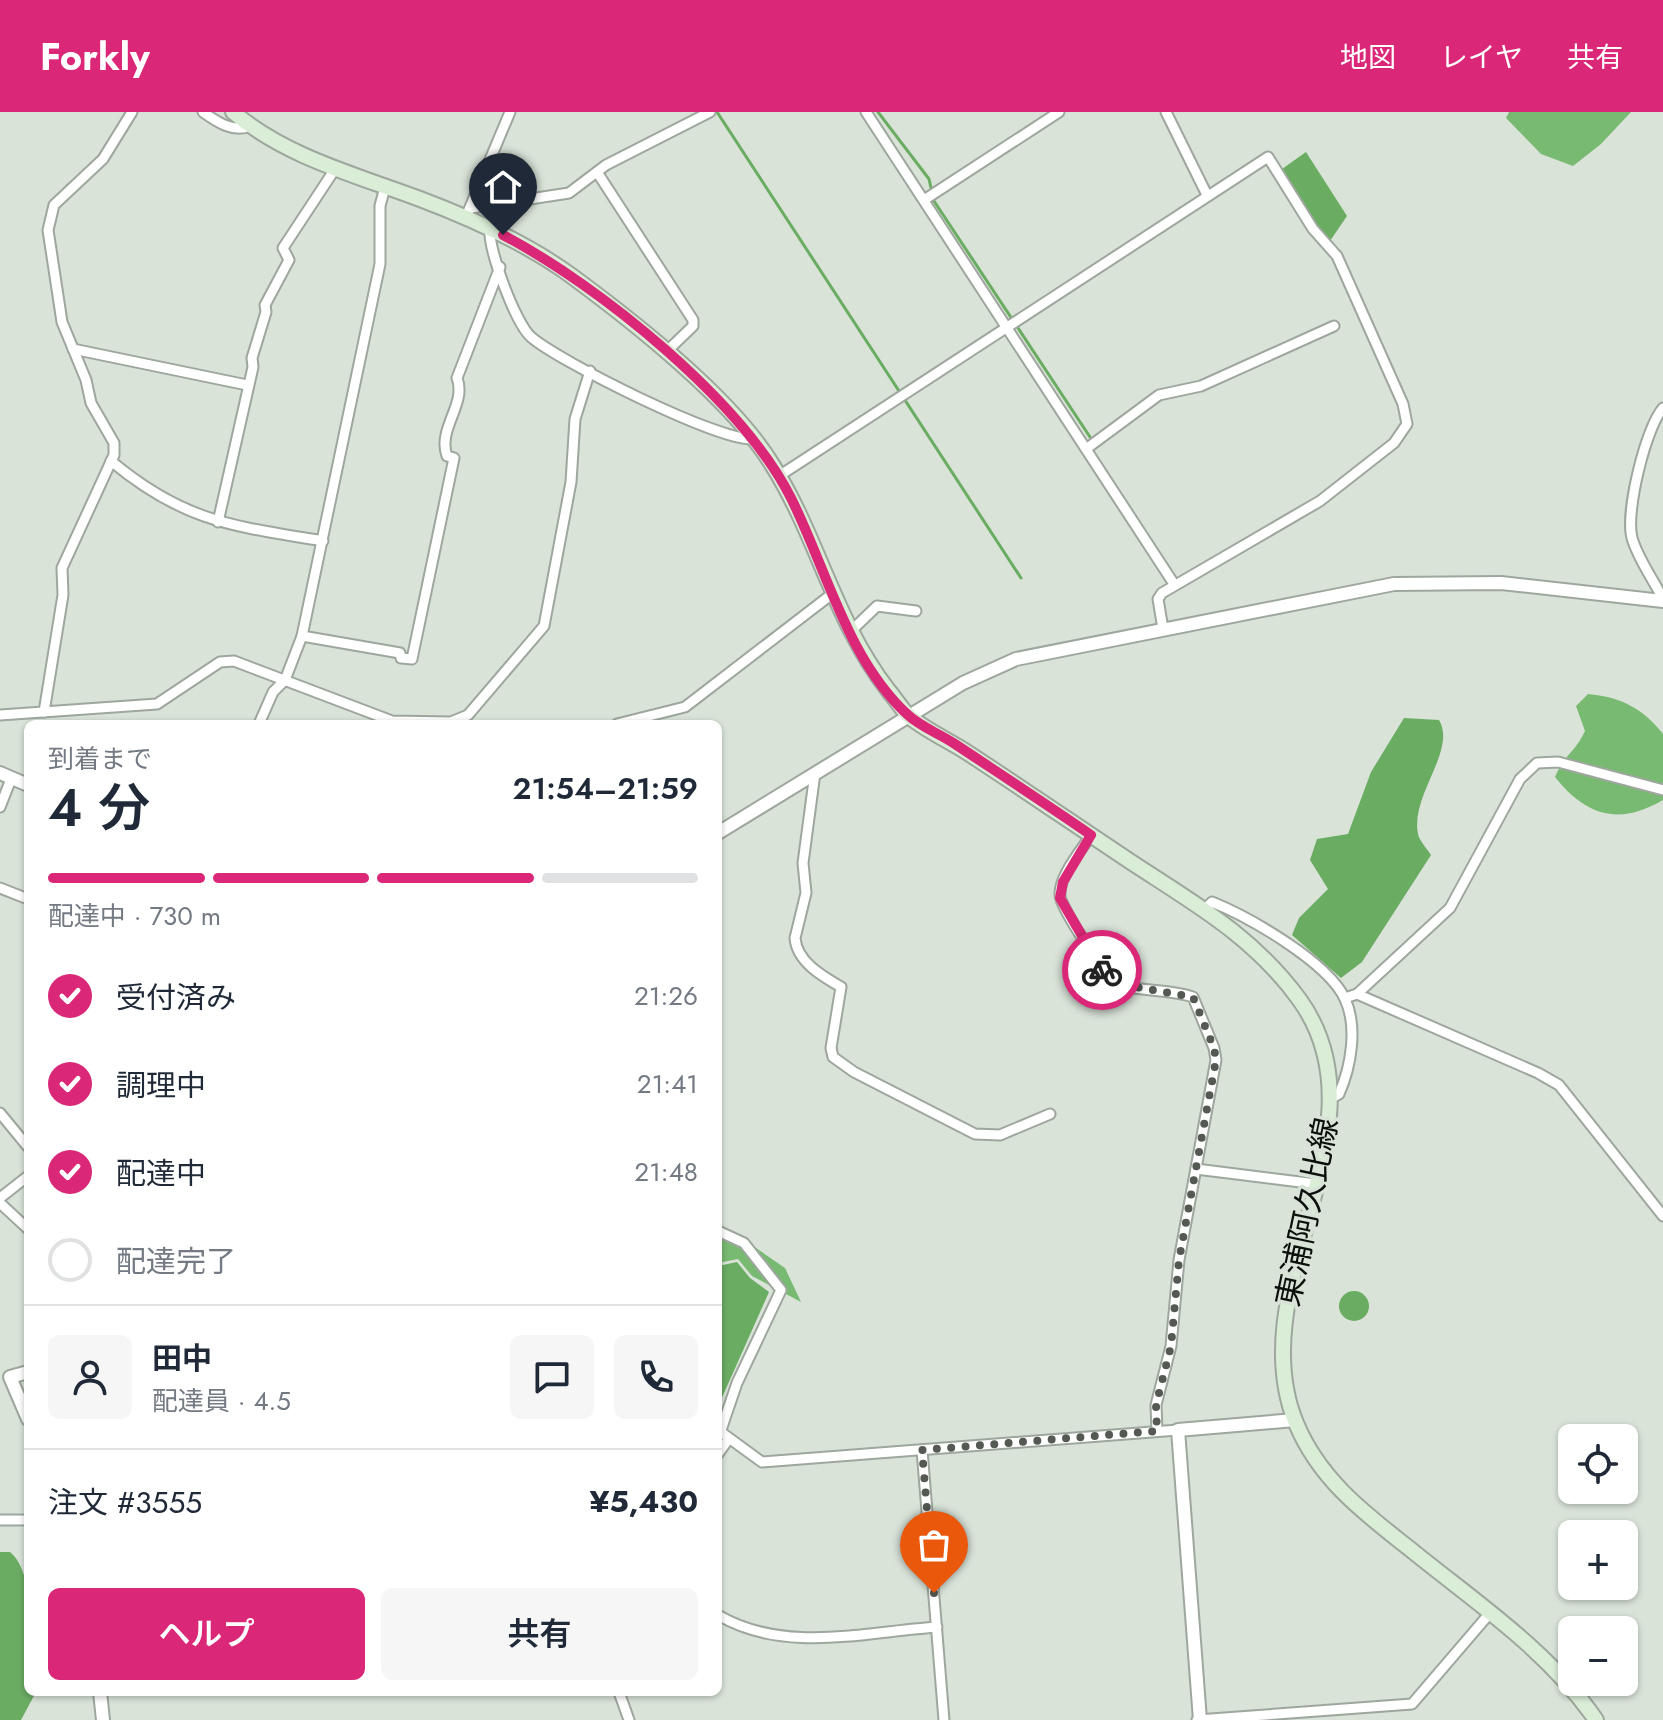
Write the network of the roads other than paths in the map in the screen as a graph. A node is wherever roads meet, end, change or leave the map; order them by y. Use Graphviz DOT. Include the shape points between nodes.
graph roads {
  1 [pos="132,112"];
  2 [pos="203,112"];
  3 [pos="233,112"];
  4 [pos="510,112"];
  5 [pos="710,112"];
  6 [pos="866,112"];
  7 [pos="1059,112"];
  8 [pos="1166,112"];
  9 [pos="250,126"];
  10 [pos="335,169"];
  11 [pos="597,172"];
  12 [pos="385,187"];
  13 [pos="1207,195"];
  14 [pos="924,200"];
  15 [pos="468,213"];
  16 [pos="490,229"];
  17 [pos="500,267"];
  18 [pos="1334,326"];
  19 [pos="1006,327"];
  20 [pos="73,349"];
  21 [pos="665,353"];
  22 [pos="590,371"];
  23 [pos="247,385"];
  24 [pos="1663,408"];
  25 [pos="754,439"];
  26 [pos="1086,449"];
  27 [pos="111,461"];
  28 [pos="779,476"];
  29 [pos="218,522"];
  30 [pos="323,541"];
  31 [pos="1174,584"];
  32 [pos="832,594"];
  33 [pos="1663,600"];
  34 [pos="916,611"];
  35 [pos="1163,629"];
  36 [pos="850,632"];
  37 [pos="302,636"];
  38 [pos="285,680"];
  39 [pos="44,712"];
  40 [pos="0,715"];
  41 [pos="909,716"];
  42 [pos="261,720"];
  43 [pos="389,720"];
  44 [pos="457,720"];
  45 [pos="633,720"];
  46 [pos="815,773"];
  47 [pos="5,776"];
  48 [pos="24,783"];
  49 [pos="1663,790"];
  50 [pos="0,807"];
  51 [pos="722,831"];
  52 [pos="1091,835"];
  53 [pos="0,888"];
  54 [pos="24,897"];
  55 [pos="1203,911"];
  56 [pos="1357,994"];
  57 [pos="1345,998"];
  58 [pos="1330,1099"];
  59 [pos="0,1113"];
  60 [pos="1050,1114"];
  61 [pos="24,1142"];
  62 [pos="1196,1169"];
  63 [pos="24,1180"];
  64 [pos="1316,1184"];
  65 [pos="0,1201"];
  66 [pos="1663,1216"];
  67 [pos="24,1225"];
  68 [pos="722,1233"];
  69 [pos="5,1374"];
  70 [pos="24,1411"];
  71 [pos="1295,1420"];
  72 [pos="722,1422"];
  73 [pos="1178,1430"];
  74 [pos="1157,1431"];
  75 [pos="722,1433"];
  76 [pos="728,1440"];
  77 [pos="722,1448"];
  78 [pos="922,1450"];
  79 [pos="0,1520"];
  80 [pos="24,1520"];
  81 [pos="1490,1613"];
  82 [pos="722,1617"];
  83 [pos="937,1627"];
  84 [pos="100,1696"];
  85 [pos="620,1696"];
  86 [pos="103,1720"];
  87 [pos="629,1720"];
  88 [pos="944,1720"];
  89 [pos="1199,1720"];
  90 [pos="1596,1720"];
  1 -- 20 [label="street" via="103,159 62,195 49,220 59,307"];
  2 -- 9 [label="street" via="240,130"];
  3 -- 9 [label="main road, 東浦阿久比線"];
  4 -- 15 [label="street"];
  5 -- 11 [label="street"];
  6 -- 14 [label="street"];
  7 -- 14 [label="street"];
  8 -- 13 [label="street"];
  9 -- 10 [label="main road, 東浦阿久比線"];
  10 -- 12 [label="main road, 東浦阿久比線"];
  10 -- 23 [label="street" via="283,248 289,260 265,305"];
  11 -- 15 [label="street" via="569,193"];
  11 -- 21 [label="street" via="693,320"];
  12 -- 15 [label="main road, 東浦阿久比線"];
  12 -- 30 [label="street" via="380,264"];
  13 -- 19 [label="street"];
  13 -- 31 [label="street" via="1268,157 1313,229 1337,256 1408,416 1394,443 1320,501"];
  14 -- 19 [label="street"];
  15 -- 16 [label="main road, 東浦阿久比線"];
  16 -- 17 [label="street"];
  16 -- 21 [label="main road, 東浦阿久比線" via="572,276"];
  17 -- 22 [label="street" via="525,330"];
  17 -- 37 [label="street" via="457,378 461,387 442,443 447,456 454,458 412,659"];
  18 -- 26 [label="street" via="1201,386 1159,395"];
  19 -- 26 [label="street"];
  19 -- 28 [label="street"];
  20 -- 23 [label="street"];
  20 -- 27 [label="street" via="91,403 114,443"];
  21 -- 25 [label="main road, 東浦阿久比線"];
  22 -- 25 [label="street" via="740,440"];
  22 -- 44 [label="street" via="575,419 571,482 544,626 476,707"];
  23 -- 29 [label="street"];
  24 -- 33 [label="street" via="1652,425 1630,516 1632,539"];
  25 -- 28 [label="main road, 東浦阿久比線"];
  26 -- 31 [label="street"];
  27 -- 29 [label="street" via="164,500"];
  27 -- 39 [label="street" via="62,568 63,595"];
  28 -- 32 [label="main road, 東浦阿久比線"];
  29 -- 30 [label="street"];
  30 -- 37 [label="street"];
  31 -- 35 [label="street" via="1158,599"];
  32 -- 36 [label="main road, 東浦阿久比線"];
  32 -- 45 [label="street" via="685,707"];
  33 -- 35 [label="street" via="1439,582 1355,591"];
  34 -- 36 [label="street" via="877,606"];
  35 -- 41 [label="street" via="1016,659 983,672"];
  36 -- 41 [label="main road, 東浦阿久比線"];
  37 -- 38 [label="street"];
  38 -- 39 [label="street" via="244,663 220,662 157,704"];
  38 -- 42 [label="street" via="273,692"];
  38 -- 43 [label="street"];
  39 -- 40 [label="street"];
  41 -- 46 [label="street"];
  41 -- 52 [label="main road, 東浦阿久比線"];
  46 -- 51 [label="street"];
  46 -- 60 [label="street" via="803,863 806,893 795,938 812,969 841,987 833,1057 975,1134 1000,1135"];
  47 -- 48 [label="street"];
  47 -- 50 [label="street"];
  49 -- 56 [label="street" via="1558,762 1537,763 1520,779 1450,908"];
  52 -- 55 [label="main road, 東浦阿久比線"];
  52 -- 62 [label="street" via="1063,882 1060,898 1098,966 1118,984 1193,997 1214,1048"];
  53 -- 54 [label="street"];
  55 -- 57 [label="street" via="1212,902 1268,929"];
  55 -- 58 [label="main road, 東浦阿久比線" via="1256,947 1303,1005 1321,1047"];
  56 -- 57 [label="street"];
  56 -- 66 [label="street" via="1559,1085"];
  57 -- 58 [label="street" via="1352,1027 1347,1077 1339,1094"];
  58 -- 64 [label="main road, 東浦阿久比線"];
  59 -- 61 [label="street"];
  62 -- 64 [label="street"];
  62 -- 74 [label="street" via="1179,1260 1171,1346 1156,1405"];
  63 -- 65 [label="street"];
  64 -- 71 [label="main road, 東浦阿久比線" via="1282,1337"];
  65 -- 67 [label="street"];
  68 -- 72 [label="street" via="744,1243 781,1290"];
  69 -- 70 [label="street"];
  71 -- 73 [label="street"];
  71 -- 81 [label="main road, 東浦阿久比線" via="1334,1485"];
  73 -- 74 [label="street"];
  73 -- 89 [label="street"];
  74 -- 78 [label="street"];
  75 -- 76 [label="street"];
  76 -- 77 [label="street"];
  76 -- 78 [label="street" via="762,1462"];
  78 -- 83 [label="street"];
  79 -- 80 [label="street"];
  81 -- 89 [label="street" via="1412,1704"];
  81 -- 90 [label="main road, 東浦阿久比線" via="1546,1661"];
  82 -- 83 [label="street" via="808,1639"];
  83 -- 88 [label="street"];
  84 -- 86 [label="street"];
  85 -- 87 [label="street"];
}
